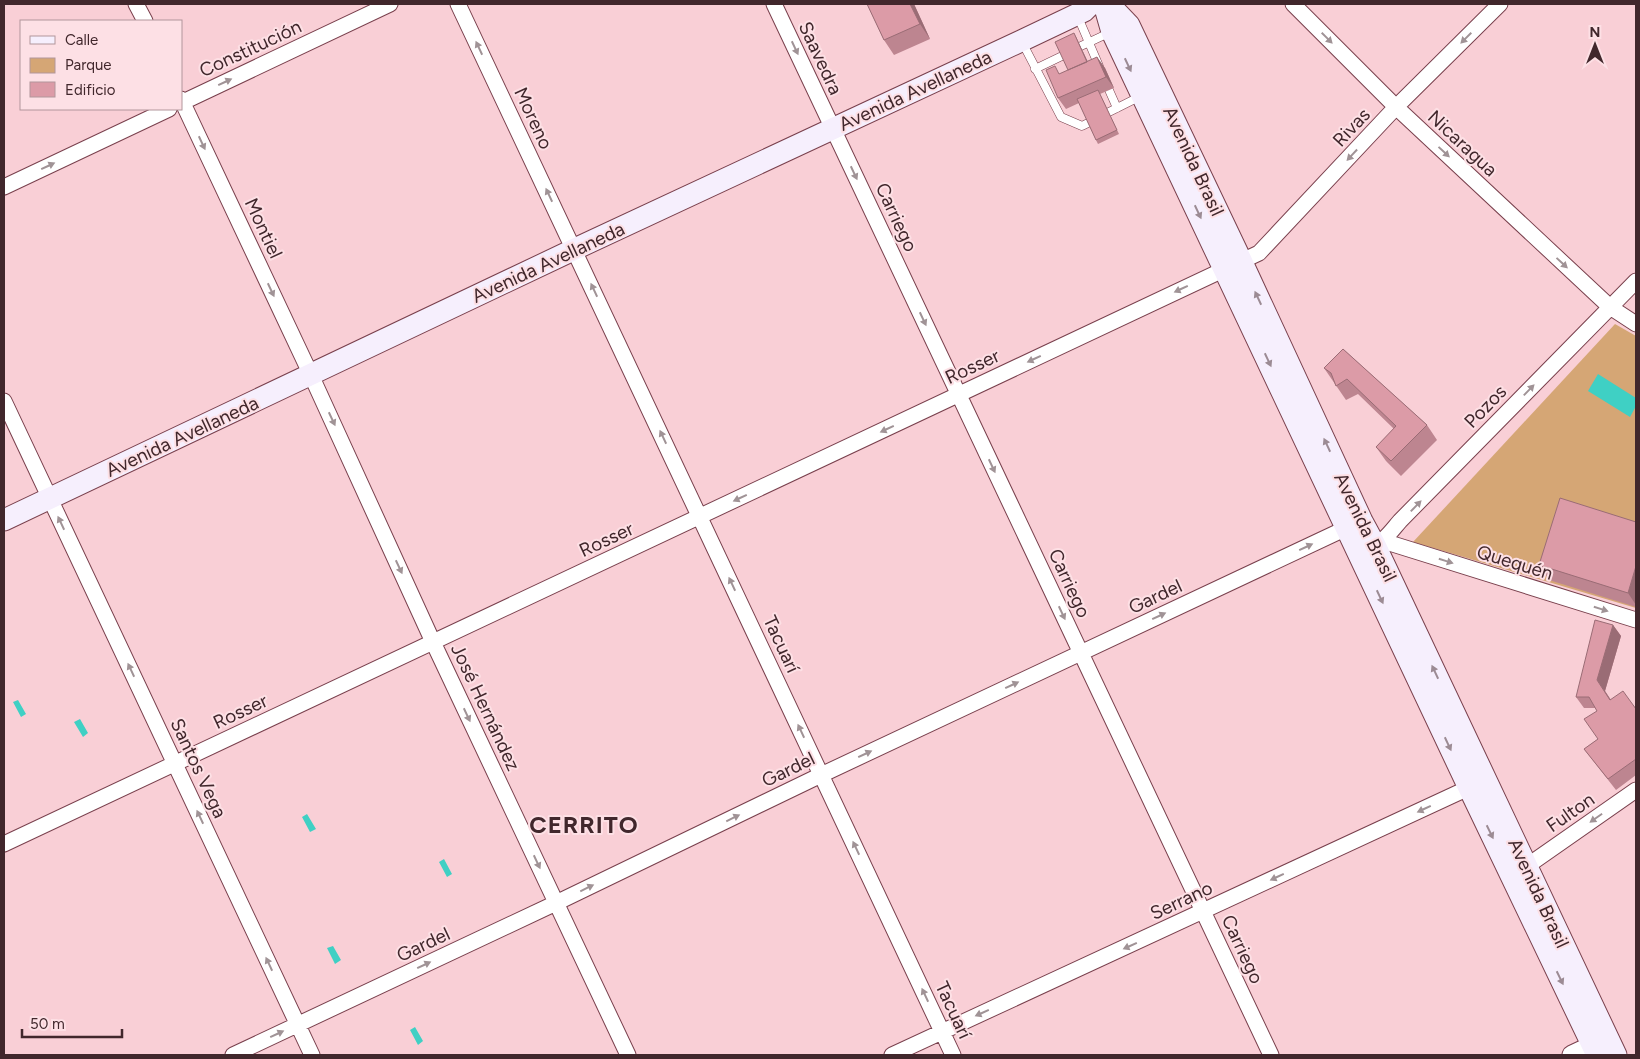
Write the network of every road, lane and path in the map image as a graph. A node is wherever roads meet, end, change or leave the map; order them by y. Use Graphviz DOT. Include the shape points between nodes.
graph roads {
  1 [pos="136,4"];
  2 [pos="390,4"];
  3 [pos="458,4"];
  4 [pos="774,4"];
  5 [pos="1104,4"];
  6 [pos="1109,4"];
  7 [pos="1293,4"];
  8 [pos="1500,4"];
  9 [pos="1078,7"];
  10 [pos="144,20"];
  11 [pos="1112,32"];
  12 [pos="1021,41"];
  13 [pos="1084,45"];
  14 [pos="1062,56"];
  15 [pos="1035,69"];
  16 [pos="1100,70"];
  17 [pos="1109,90"];
  18 [pos="1143,95"];
  19 [pos="182,101"];
  20 [pos="1396,107"];
  21 [pos="1117,108"];
  22 [pos="167,110"];
  23 [pos="1109,112"];
  24 [pos="1088,122"];
  25 [pos="830,123"];
  26 [pos="4,187"];
  27 [pos="572,244"];
  28 [pos="1233,264"];
  29 [pos="1636,280"];
  30 [pos="1610,307"];
  31 [pos="1636,324"];
  32 [pos="309,369"];
  33 [pos="959,395"];
  34 [pos="4,401"];
  35 [pos="47,492"];
  36 [pos="4,505"];
  37 [pos="700,516"];
  38 [pos="4,520"];
  39 [pos="1354,525"];
  40 [pos="1372,547"];
  41 [pos="1636,620"];
  42 [pos="433,642"];
  43 [pos="1080,653"];
  44 [pos="175,764"];
  45 [pos="821,775"];
  46 [pos="1477,784"];
  47 [pos="1636,790"];
  48 [pos="4,844"];
  49 [pos="1527,866"];
  50 [pos="556,903"];
  51 [pos="1203,912"];
  52 [pos="298,1025"];
  53 [pos="942,1031"];
  54 [pos="1603,1048"];
  55 [pos="233,1055"];
  56 [pos="312,1055"];
  57 [pos="628,1055"];
  58 [pos="892,1055"];
  59 [pos="953,1055"];
  60 [pos="1271,1055"];
  61 [pos="1572,1055"];
  1 -- 10 [label="street"];
  19 -- 2 [label="street, Constitución, one-way"];
  27 -- 3 [label="street, Moreno, one-way"];
  4 -- 25 [label="street, Saavedra, one-way"];
  5 -- 11 [label="main road, Avenida Brasil"];
  6 -- 28 [label="main road, Avenida Brasil" via="1129,25"];
  7 -- 20 [label="street, Nicaragua, one-way"];
  8 -- 20 [label="street, Rivas, one-way"];
  9 -- 12 [label="main road, Avenida Avellaneda"];
  9 -- 13 [label="lane"];
  9 -- 25 [label="main road, Avenida Avellaneda"];
  11 -- 13 [label="lane"];
  11 -- 18 [label="main road, Avenida Brasil, one-way"];
  12 -- 15 [label="lane"];
  12 -- 25 [label="main road, Avenida Avellaneda"];
  13 -- 16 [label="lane"];
  14 -- 15 [label="lane"];
  15 -- 24 [label="lane" via="1061,117 1082,126"];
  17 -- 21 [label="lane"];
  18 -- 21 [label="lane"];
  18 -- 28 [label="main road, Avenida Brasil, one-way"];
  19 -- 32 [label="street, Montiel, one-way"];
  20 -- 28 [label="street, Rivas, one-way" via="1264,249"];
  20 -- 30 [label="street, Nicaragua, one-way"];
  21 -- 23 [label="lane"];
  26 -- 22 [label="street, one-way"];
  25 -- 27 [label="main road, Avenida Avellaneda"];
  25 -- 33 [label="street, Carriego, one-way"];
  27 -- 32 [label="main road, Avenida Avellaneda"];
  37 -- 27 [label="street, Tacuarí, one-way"];
  28 -- 33 [label="street, Rosser, one-way"];
  28 -- 39 [label="main road, Avenida Brasil"];
  29 -- 30 [label="street, Pozos"];
  30 -- 31 [label="street, Nicaragua"];
  40 -- 30 [label="street, Pozos, one-way"];
  32 -- 35 [label="main road, Avenida Avellaneda"];
  32 -- 42 [label="street, José Hernández, one-way"];
  33 -- 37 [label="street, Rosser, one-way"];
  33 -- 43 [label="street, Carriego, one-way"];
  34 -- 35 [label="street, Santos Vega"];
  35 -- 36 [label="main road, Avenida Avellaneda"];
  35 -- 38 [label="main road, Avenida Avellaneda"];
  44 -- 35 [label="street, Santos Vega, one-way"];
  37 -- 42 [label="street, Rosser"];
  45 -- 37 [label="street, Tacuarí, one-way"];
  39 -- 40 [label="main road, Avenida Brasil"];
  43 -- 39 [label="street, Gardel, one-way"];
  40 -- 41 [label="street, Quequén, one-way"];
  40 -- 46 [label="main road, Avenida Brasil"];
  42 -- 44 [label="street, Rosser"];
  42 -- 50 [label="street, José Hernández, one-way"];
  45 -- 43 [label="street, Gardel, one-way"];
  43 -- 51 [label="street, Carriego"];
  44 -- 48 [label="street, Rosser"];
  52 -- 44 [label="street, Santos Vega, one-way"];
  50 -- 45 [label="street, Gardel, one-way"];
  53 -- 45 [label="street, Tacuarí, one-way"];
  46 -- 49 [label="main road, Avenida Brasil"];
  46 -- 51 [label="street, Serrano, one-way"];
  46 -- 54 [label="main road, Avenida Brasil, one-way"];
  47 -- 49 [label="street, Fulton, one-way"];
  49 -- 54 [label="main road, Avenida Brasil"];
  52 -- 50 [label="street, Gardel, one-way"];
  50 -- 57 [label="street, José Hernández"];
  51 -- 53 [label="street, Serrano, one-way"];
  51 -- 60 [label="street, Carriego"];
  55 -- 52 [label="street, Gardel, one-way"];
  52 -- 56 [label="street, Santos Vega"];
  53 -- 58 [label="street, Serrano"];
  53 -- 59 [label="street, Tacuarí"];
  54 -- 61 [label="street"];
}
